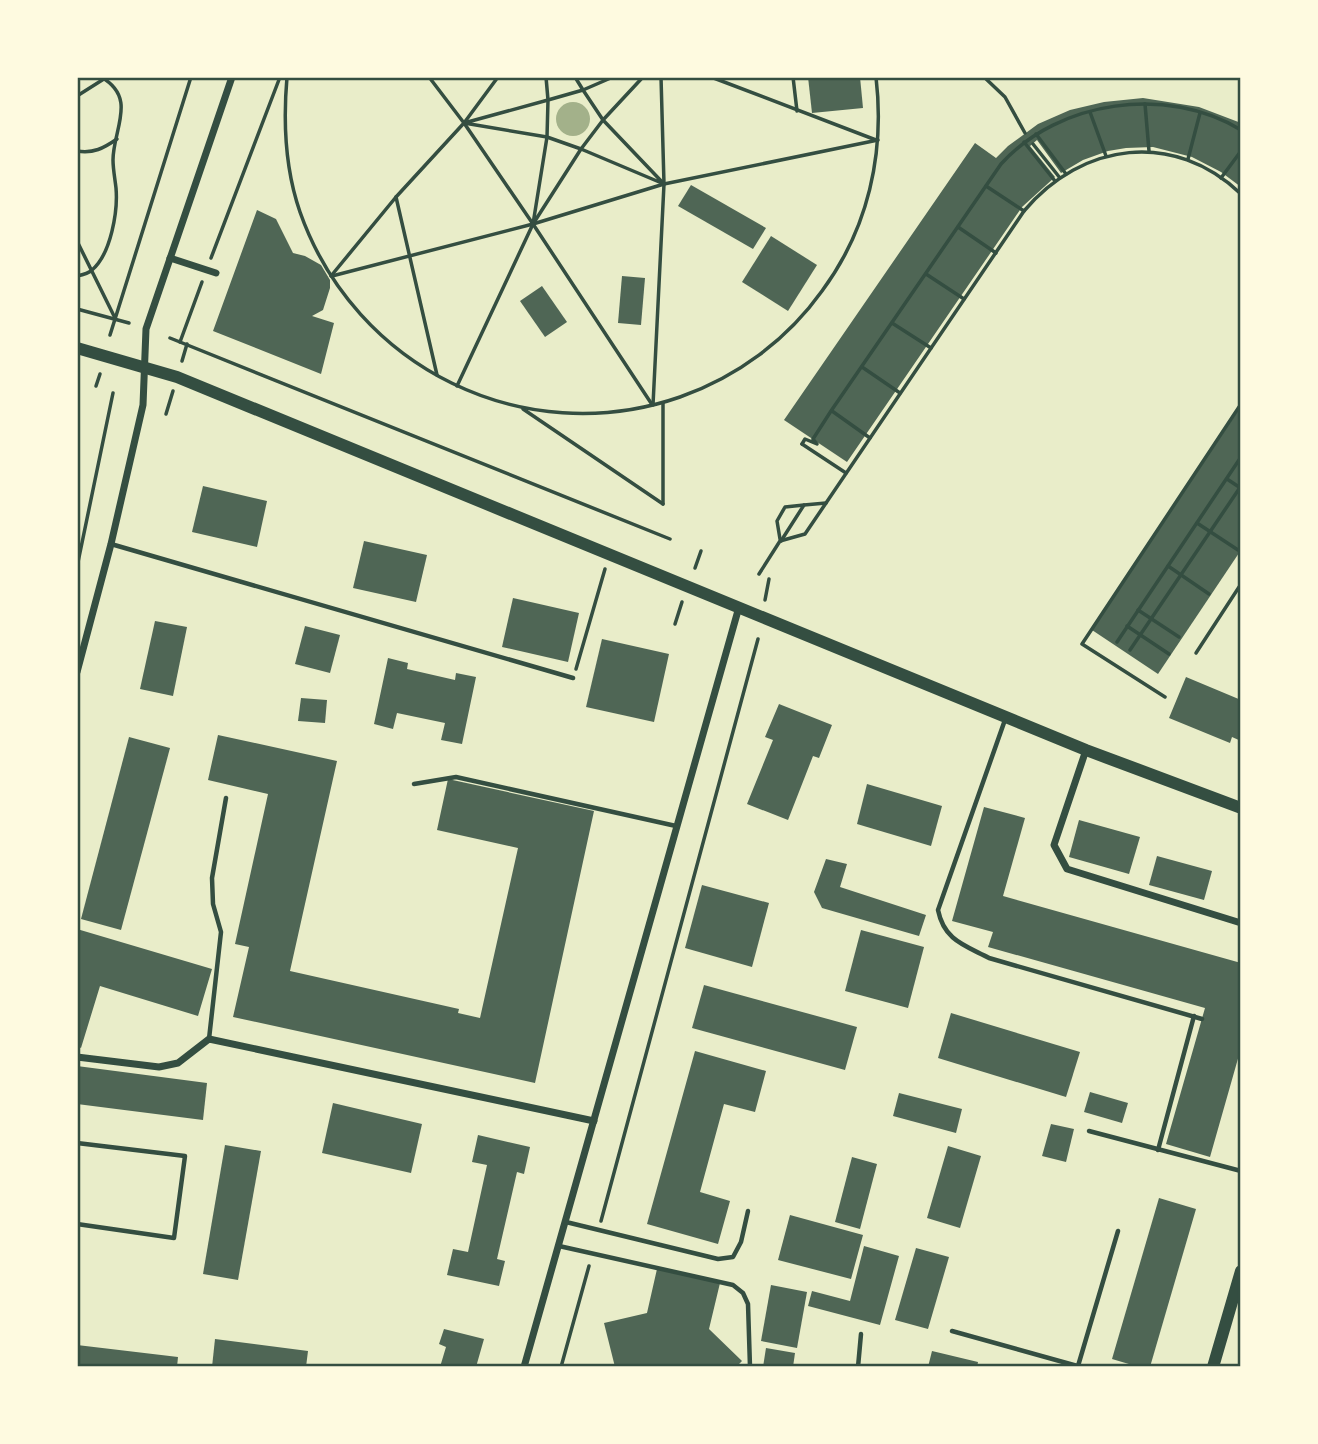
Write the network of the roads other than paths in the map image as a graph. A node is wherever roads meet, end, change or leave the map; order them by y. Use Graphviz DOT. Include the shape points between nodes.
graph roads {
  1 [pos="232,77"];
  2 [pos="170,258"];
  3 [pos="216,273"];
  4 [pos="77,348"];
  5 [pos="144,367"];
  6 [pos="111,544"];
  7 [pos="739,607"];
  8 [pos="77,672"];
  9 [pos="573,678"];
  10 [pos="1006,717"];
  11 [pos="1086,750"];
  12 [pos="414,784"];
  13 [pos="226,798"];
  14 [pos="1241,808"];
  15 [pos="677,827"];
  16 [pos="1241,923"];
  17 [pos="1194,1016"];
  18 [pos="1202,1018"];
  19 [pos="209,1039"];
  20 [pos="77,1057"];
  21 [pos="594,1121"];
  22 [pos="1089,1131"];
  23 [pos="77,1143"];
  24 [pos="1158,1150"];
  25 [pos="1241,1171"];
  26 [pos="748,1211"];
  27 [pos="565,1222"];
  28 [pos="77,1224"];
  29 [pos="1118,1231"];
  30 [pos="558,1246"];
  31 [pos="1241,1271"];
  32 [pos="952,1331"];
  33 [pos="861,1334"];
  34 [pos="1080,1366"];
  35 [pos="524,1367"];
  36 [pos="750,1367"];
  37 [pos="858,1367"];
  38 [pos="1213,1367"];
  1 -- 2 [label="street"];
  2 -- 3 [label="street"];
  2 -- 5 [label="street" via="146,329"];
  4 -- 5 [label="main road"];
  5 -- 6 [label="street" via="143,405"];
  5 -- 7 [label="main road"];
  6 -- 8 [label="street"];
  6 -- 9 [label="lane"];
  7 -- 10 [label="main road"];
  7 -- 15 [label="street"];
  10 -- 11 [label="main road"];
  10 -- 17 [label="lane" via="938,910 946,932 989,958"];
  11 -- 14 [label="main road"];
  11 -- 16 [label="street" via="1054,845 1067,869"];
  12 -- 15 [label="lane" via="456,777"];
  13 -- 19 [label="lane" via="212,878 221,932"];
  15 -- 21 [label="street"];
  17 -- 18 [label="lane"];
  17 -- 24 [label="lane"];
  19 -- 20 [label="street" via="178,1063 159,1067"];
  19 -- 21 [label="street"];
  21 -- 27 [label="street"];
  22 -- 24 [label="lane"];
  23 -- 28 [label="lane" via="185,1156 174,1238"];
  24 -- 25 [label="lane"];
  26 -- 27 [label="lane" via="733,1258 718,1259"];
  27 -- 30 [label="street"];
  29 -- 34 [label="lane"];
  30 -- 35 [label="street"];
  30 -- 36 [label="lane" via="733,1285 748,1304"];
  31 -- 38 [label="main road"];
  32 -- 34 [label="lane"];
  33 -- 37 [label="lane"];
}
